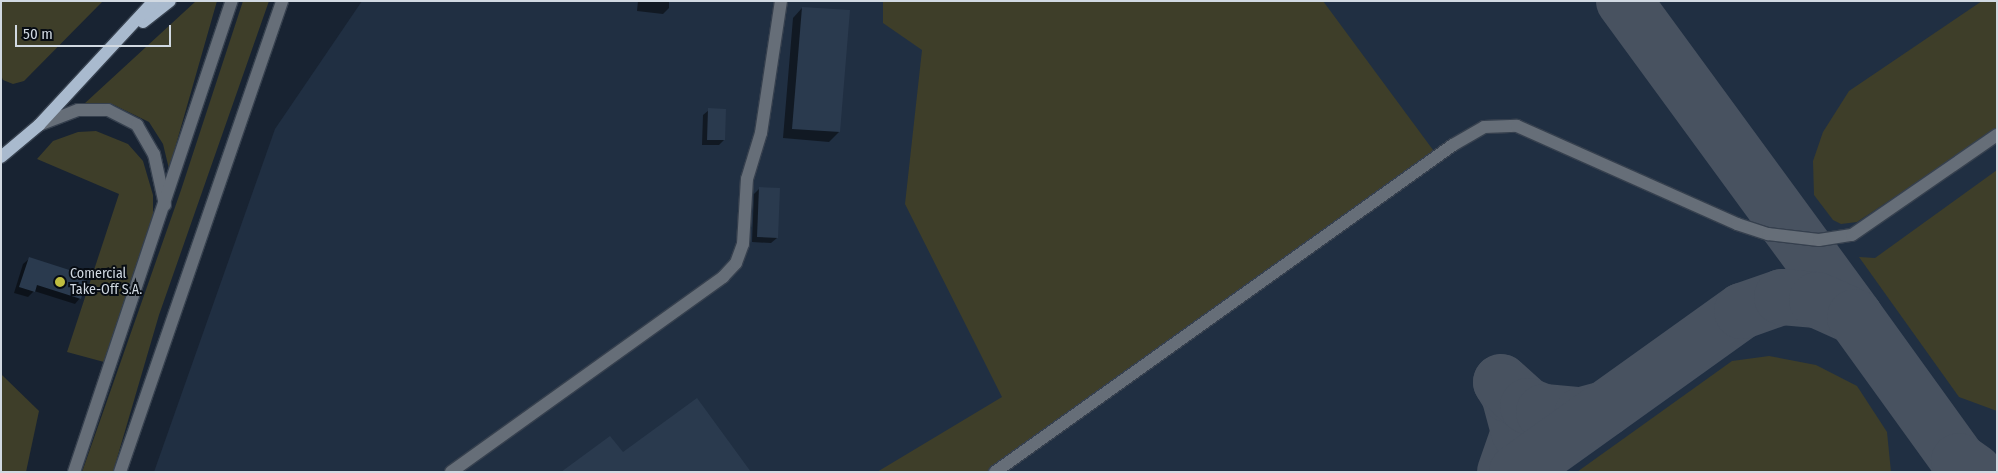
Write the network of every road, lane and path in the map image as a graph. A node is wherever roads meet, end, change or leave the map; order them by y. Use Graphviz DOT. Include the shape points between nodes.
graph roads {
  1 [pos="154,1"];
  2 [pos="170,1"];
  3 [pos="232,1"];
  4 [pos="282,1"];
  5 [pos="781,1"];
  6 [pos="120,40"];
  7 [pos="39,125"];
  8 [pos="1997,135"];
  9 [pos="1,157"];
  10 [pos="166,207"];
  11 [pos="74,472"];
  12 [pos="120,472"];
  13 [pos="451,472"];
  14 [pos="995,472"];
  1 -- 6 [label="main road"];
  2 -- 6 [label="main road"];
  3 -- 10 [label="street"];
  4 -- 12 [label="street"];
  5 -- 13 [label="street" via="762,133 747,179 743,244 736,263 724,277"];
  6 -- 7 [label="main road"];
  7 -- 9 [label="main road"];
  7 -- 10 [label="street" via="78,110 108,110 137,125 154,154"];
  8 -- 14 [label="street" via="1852,235 1819,240 1768,234 1737,224 1517,126 1484,127 1452,145"];
  10 -- 11 [label="street"];
}
